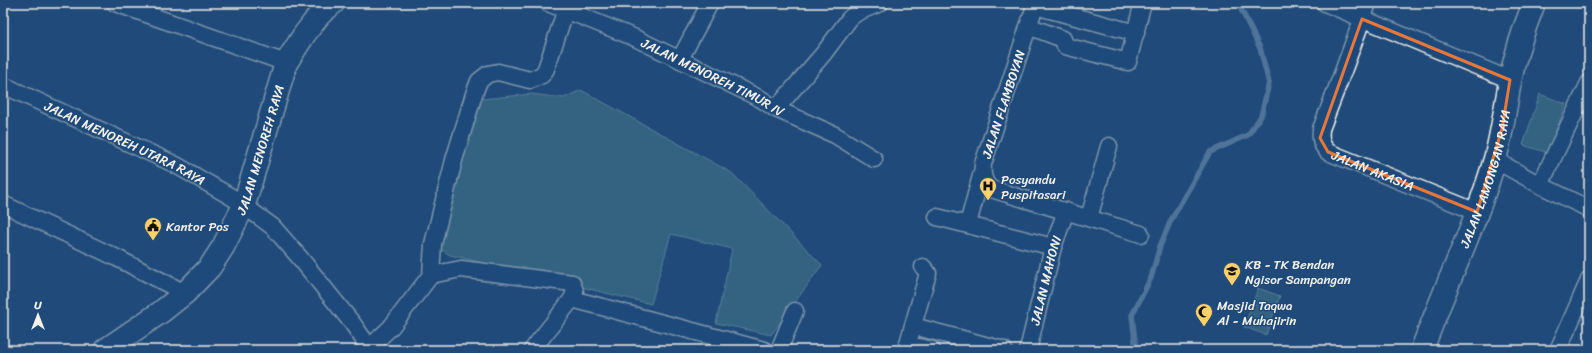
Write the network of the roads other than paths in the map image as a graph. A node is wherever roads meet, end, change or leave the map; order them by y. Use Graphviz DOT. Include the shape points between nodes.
graph roads {
  1 [pos="115,3"];
  2 [pos="332,3"];
  3 [pos="548,3"];
  4 [pos="710,3"];
  5 [pos="880,3"];
  6 [pos="1325,3"];
  7 [pos="1368,3"];
  8 [pos="1534,3"];
  9 [pos="1034,4"];
  10 [pos="1142,6"];
  11 [pos="566,10"];
  12 [pos="1362,19"];
  13 [pos="1028,26"];
  14 [pos="1136,33"];
  15 [pos="680,59"];
  16 [pos="286,63"];
  17 [pos="1510,80"];
  18 [pos="1589,83"];
  19 [pos="3,85"];
  20 [pos="776,109"];
  21 [pos="1109,146"];
  22 [pos="874,159"];
  23 [pos="1495,160"];
  24 [pos="982,172"];
  25 [pos="1540,185"];
  26 [pos="3,204"];
  27 [pos="244,205"];
  28 [pos="1589,209"];
  29 [pos="1066,211"];
  30 [pos="1478,212"];
  31 [pos="937,217"];
  32 [pos="1088,218"];
  33 [pos="968,224"];
  34 [pos="1141,234"];
  35 [pos="1054,247"];
  36 [pos="923,267"];
  37 [pos="431,275"];
  38 [pos="1589,280"];
  39 [pos="185,293"];
  40 [pos="572,299"];
  41 [pos="795,311"];
  42 [pos="913,326"];
  43 [pos="370,349"];
  44 [pos="919,349"];
  45 [pos="105,350"];
  46 [pos="532,350"];
  47 [pos="764,350"];
  48 [pos="779,350"];
  49 [pos="1004,350"];
  50 [pos="1028,350"];
  51 [pos="1422,350"];
  52 [pos="1558,350"];
  1 -- 16 [label="street"];
  2 -- 16 [label="main road, JALAN MENOREH RAYA" via="320,14"];
  3 -- 11 [label="street, JALAN MENOREH TIMUR IV"];
  4 -- 15 [label="street"];
  5 -- 20 [label="street" via="850,18"];
  6 -- 12 [label="street"];
  7 -- 12 [label="street, JALAN AKASIA"];
  8 -- 17 [label="main road, JALAN LAMONGAN RAYA"];
  9 -- 13 [label="street, JALAN FLAMBOYAN"];
  9 -- 14 [label="street"];
  10 -- 14 [label="street"];
  11 -- 15 [label="street, JALAN MENOREH TIMUR IV"];
  11 -- 37 [label="street" via="542,75 530,80 498,72 488,74 479,80 454,160 435,237"];
  12 -- 17 [label="street"];
  12 -- 30 [label="street, JALAN AKASIA" via="1321,129 1323,147 1328,152"];
  13 -- 14 [label="street" via="1063,39 1065,46 1128,62"];
  13 -- 24 [label="street, JALAN FLAMBOYAN"];
  15 -- 20 [label="street, JALAN MENOREH TIMUR IV" via="762,99"];
  16 -- 27 [label="main road, JALAN MENOREH RAYA"];
  17 -- 23 [label="main road, JALAN LAMONGAN RAYA"];
  18 -- 25 [label="street"];
  19 -- 27 [label="street, JALAN MENOREH UTARA RAYA" via="176,166"];
  20 -- 22 [label="street, JALAN MENOREH TIMUR IV" via="835,135"];
  21 -- 32 [label="street"];
  23 -- 25 [label="street"];
  23 -- 30 [label="main road, JALAN LAMONGAN RAYA"];
  24 -- 29 [label="street, JALAN FLAMBOYAN" via="986,185 991,189"];
  24 -- 33 [label="street"];
  25 -- 28 [label="street"];
  26 -- 39 [label="street"];
  27 -- 39 [label="main road, JALAN MENOREH RAYA" via="210,267"];
  27 -- 43 [label="street, JALAN MENOREH UTARA RAYA" via="272,227 300,258"];
  29 -- 32 [label="street, JALAN FLAMBOYAN"];
  29 -- 35 [label="street, JALAN MAHONI"];
  30 -- 51 [label="main road, JALAN LAMONGAN RAYA"];
  31 -- 33 [label="street"];
  32 -- 34 [label="street, JALAN FLAMBOYAN"];
  33 -- 35 [label="street"];
  35 -- 50 [label="street, JALAN MAHONI"];
  36 -- 42 [label="street" via="928,273"];
  37 -- 40 [label="street" via="461,268 572,283 575,291"];
  37 -- 43 [label="street" via="391,327"];
  38 -- 52 [label="street"];
  39 -- 45 [label="main road, JALAN MENOREH RAYA"];
  40 -- 46 [label="street"];
  40 -- 47 [label="street"];
  41 -- 48 [label="street"];
  42 -- 44 [label="street"];
  42 -- 49 [label="street"];
}
